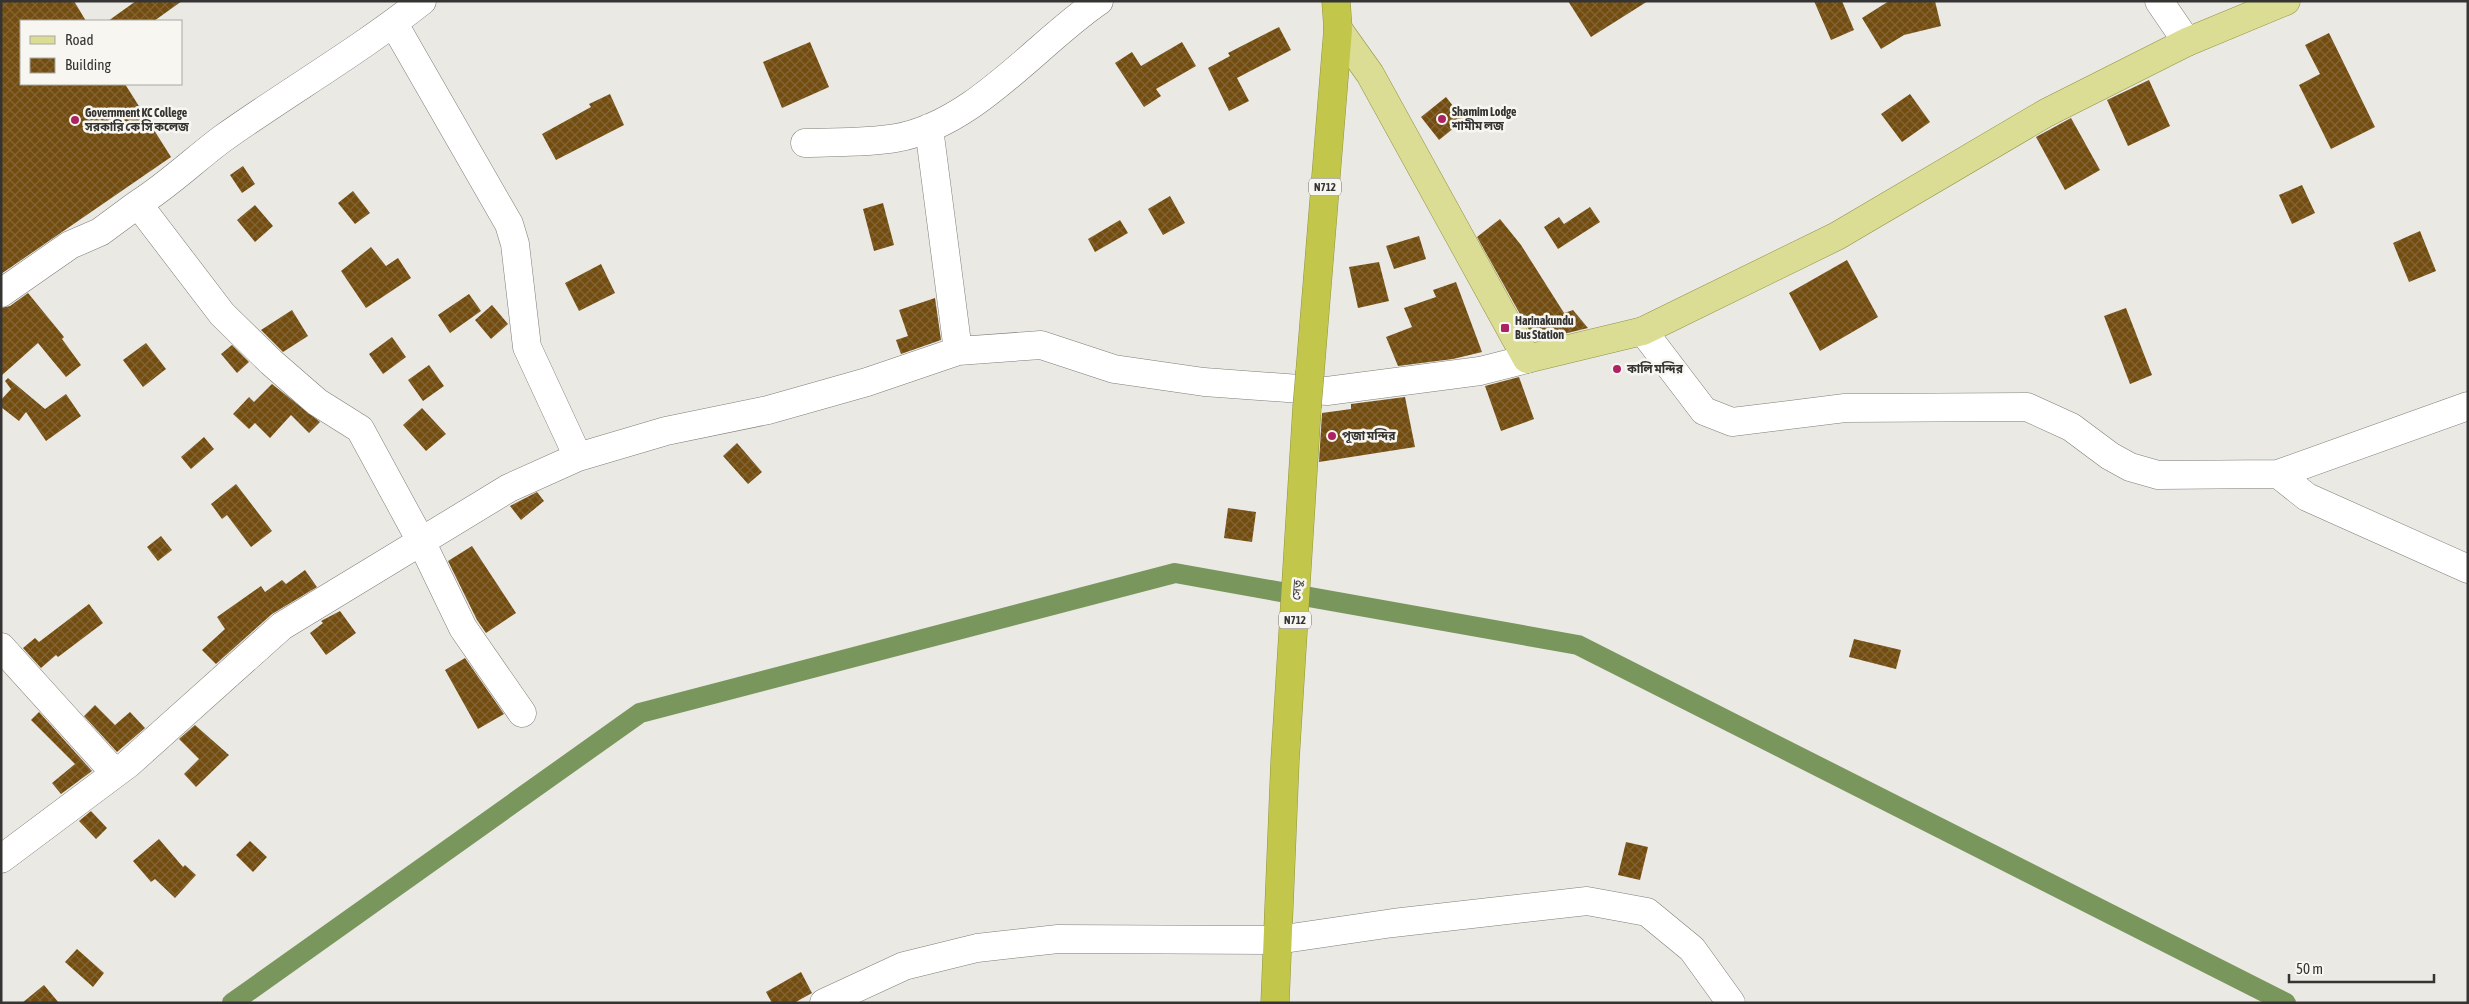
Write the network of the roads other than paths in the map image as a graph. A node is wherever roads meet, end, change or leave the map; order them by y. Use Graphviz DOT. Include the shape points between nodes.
graph roads {
  1 [pos="422,1"];
  2 [pos="1336,1"];
  3 [pos="2159,1"];
  4 [pos="2286,1"];
  5 [pos="1081,6"];
  6 [pos="394,24"];
  7 [pos="1338,29"];
  8 [pos="2187,42"];
  9 [pos="930,128"];
  10 [pos="805,143"];
  11 [pos="138,204"];
  12 [pos="1,293"];
  13 [pos="1643,331"];
  14 [pos="958,351"];
  15 [pos="1527,359"];
  16 [pos="2468,406"];
  17 [pos="578,457"];
  18 [pos="2278,474"];
  19 [pos="422,543"];
  20 [pos="2468,569"];
  21 [pos="1,647"];
  22 [pos="522,713"];
  23 [pos="115,773"];
  24 [pos="1,859"];
  25 [pos="1277,940"];
  26 [pos="824,1003"];
  27 [pos="1274,1003"];
  28 [pos="1731,1003"];
  1 -- 6 [label="street"];
  2 -- 7 [label="highway, N712"];
  3 -- 8 [label="street"];
  4 -- 8 [label="main road"];
  5 -- 9 [label="street" via="1013,74"];
  6 -- 11 [label="street" via="223,139 161,190"];
  6 -- 17 [label="street" via="509,224 515,244 527,347"];
  7 -- 15 [label="main road" via="1370,74"];
  7 -- 25 [label="highway, সেতু / N712, bridge" via="1307,407"];
  8 -- 13 [label="main road" via="2046,113 1837,236"];
  9 -- 10 [label="street" via="896,138"];
  9 -- 14 [label="street"];
  11 -- 12 [label="street" via="100,232 70,245"];
  11 -- 19 [label="street" via="222,314 317,402 360,429"];
  13 -- 15 [label="main road"];
  13 -- 18 [label="street" via="1704,411 1732,422 1845,408 2027,407 2071,427 2110,456 2139,470 2158,475"];
  14 -- 15 [label="street" via="1041,345 1114,369 1204,382 1327,391 1480,371"];
  14 -- 17 [label="street" via="867,382 768,410 666,431"];
  16 -- 18 [label="street"];
  17 -- 19 [label="street" via="508,488"];
  18 -- 20 [label="street" via="2307,497"];
  19 -- 22 [label="street" via="463,628"];
  19 -- 23 [label="street" via="282,626"];
  21 -- 23 [label="street"];
  23 -- 24 [label="street"];
  25 -- 26 [label="street" via="1058,939 977,948 904,966"];
  25 -- 27 [label="highway, N712"];
  25 -- 28 [label="street" via="1587,901 1647,912 1692,949"];
}
